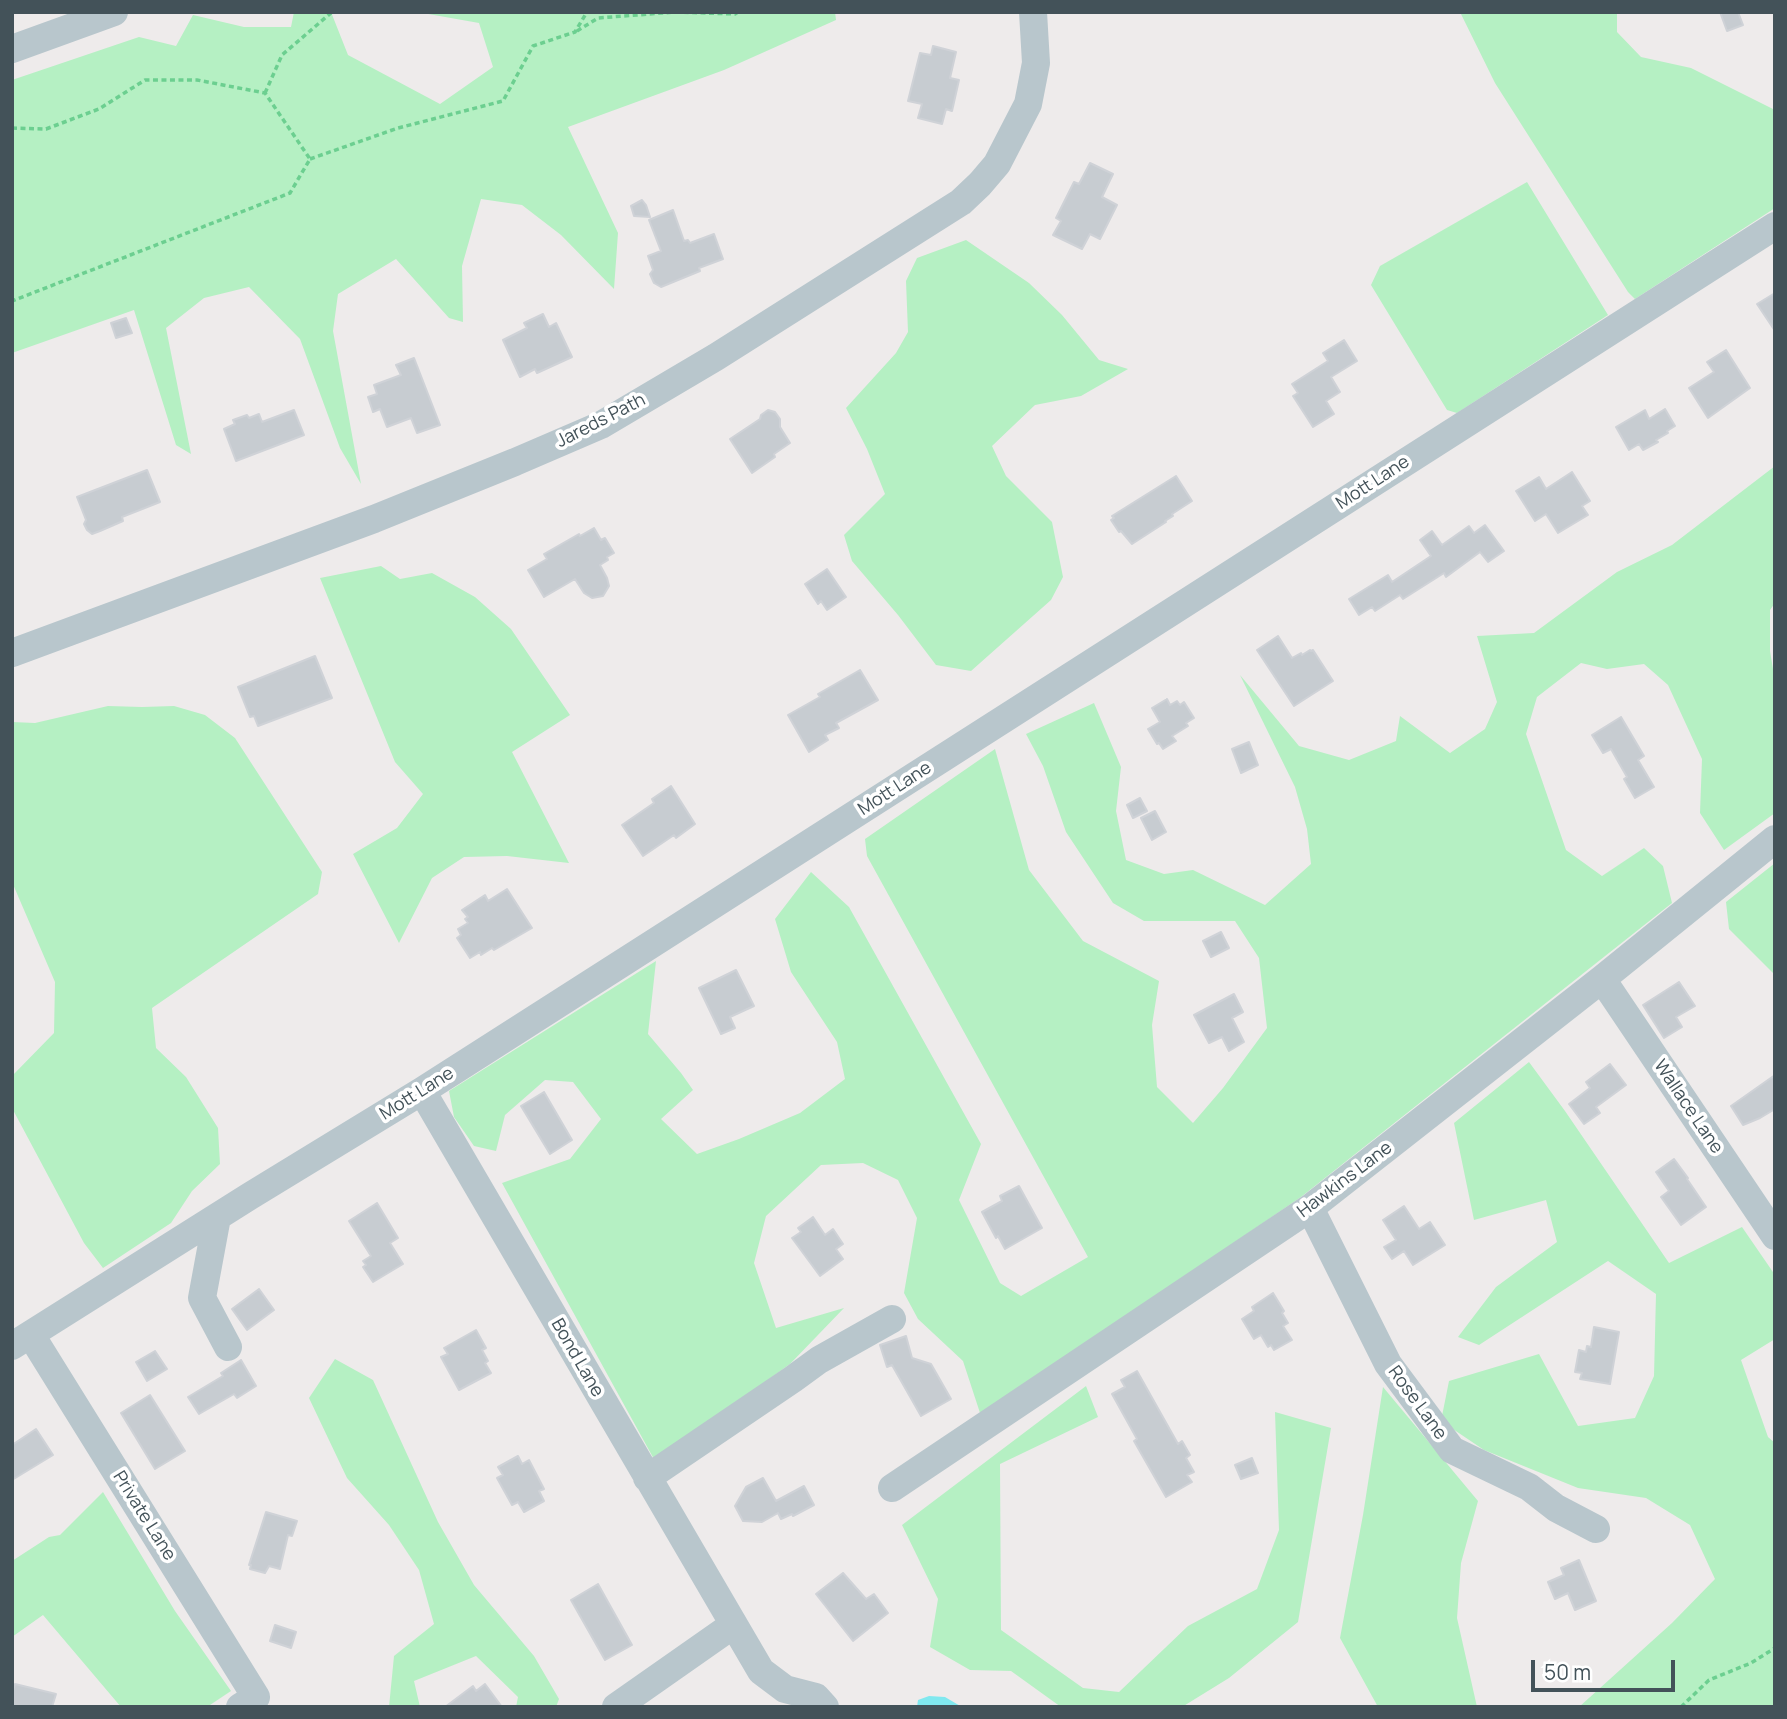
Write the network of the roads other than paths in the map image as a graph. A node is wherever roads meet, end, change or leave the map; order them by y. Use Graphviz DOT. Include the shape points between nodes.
graph roads {
  1 [pos="114,12"];
  2 [pos="1033,12"];
  3 [pos="12,49"];
  4 [pos="1775,226"];
  5 [pos="12,653"];
  6 [pos="1775,839"];
  7 [pos="1602,979"];
  8 [pos="422,1091"];
  9 [pos="1310,1208"];
  10 [pos="217,1217"];
  11 [pos="1775,1236"];
  12 [pos="892,1319"];
  13 [pos="21,1340"];
  14 [pos="228,1347"];
  15 [pos="647,1478"];
  16 [pos="892,1488"];
  17 [pos="1596,1529"];
  18 [pos="733,1625"];
  19 [pos="248,1702"];
  20 [pos="615,1707"];
  21 [pos="825,1707"];
  1 -- 3 [label="street"];
  2 -- 5 [label="street, Jareds Path" via="1036,62 1028,104 997,164 980,184 961,202 728,350 601,425 374,519"];
  4 -- 8 [label="street, Mott Lane"];
  6 -- 7 [label="street, Hawkins Lane"];
  7 -- 9 [label="street, Hawkins Lane"];
  7 -- 11 [label="street, Wallace Lane"];
  8 -- 10 [label="street, Mott Lane"];
  8 -- 15 [label="street, Bond Lane"];
  9 -- 16 [label="street, Hawkins Lane"];
  9 -- 17 [label="street, Rose Lane" via="1388,1364 1452,1450 1529,1487"];
  10 -- 13 [label="street, Mott Lane"];
  10 -- 14 [label="street" via="202,1298"];
  12 -- 15 [label="street" via="819,1360"];
  13 -- 19 [label="street, Private Lane"];
  15 -- 18 [label="street, Bond Lane"];
  18 -- 20 [label="street"];
  18 -- 21 [label="street, Bond Lane" via="761,1671 785,1689 816,1697"];
}
